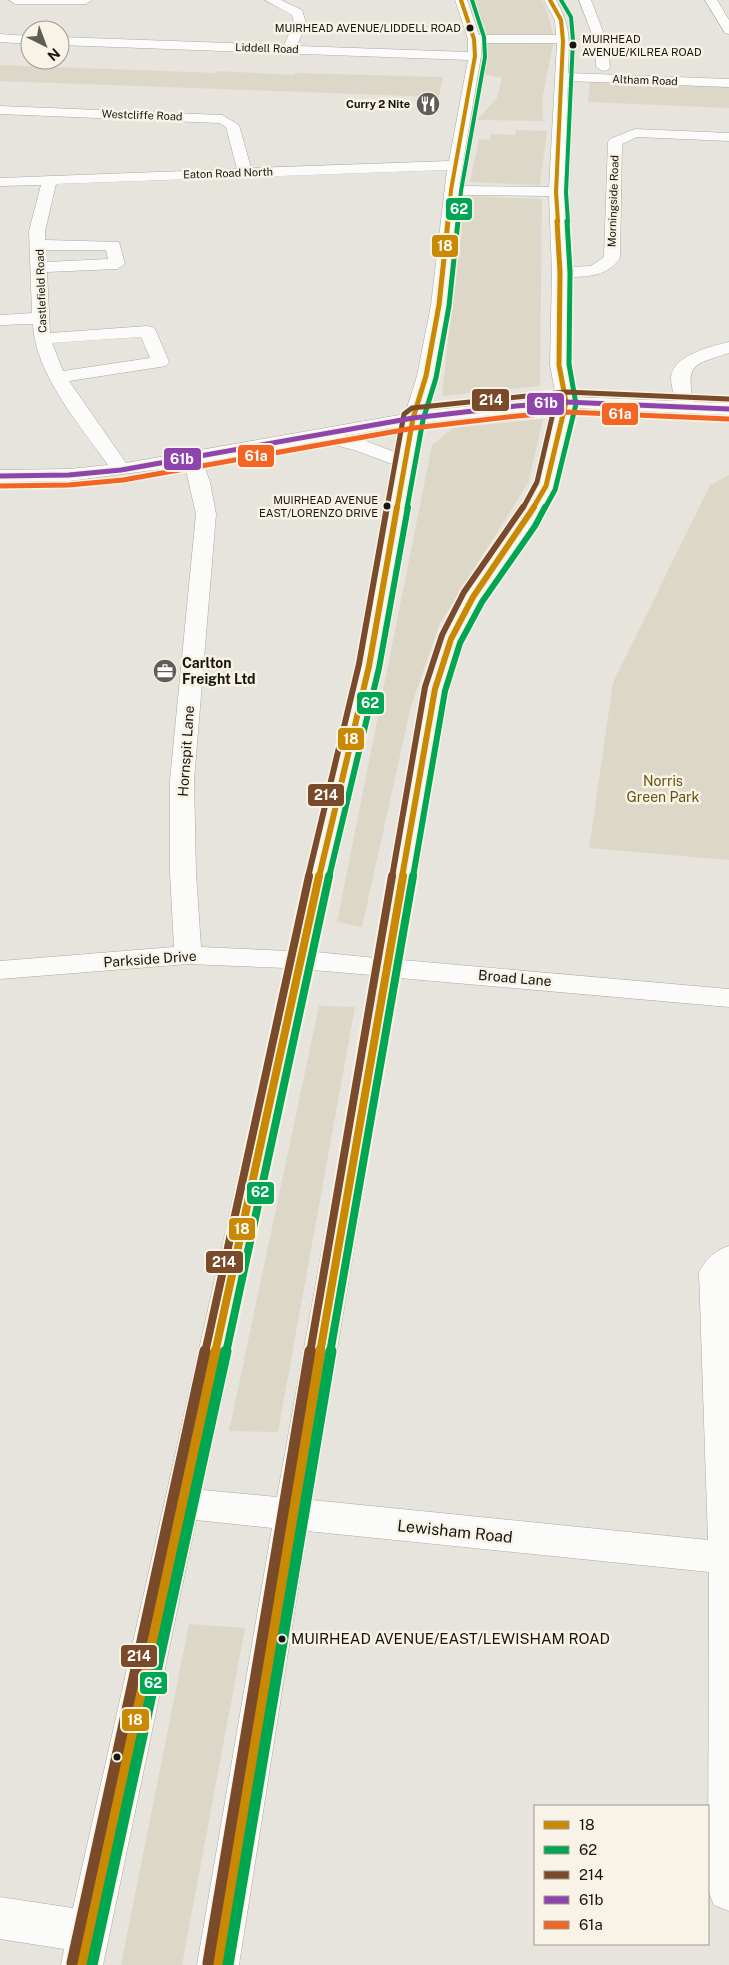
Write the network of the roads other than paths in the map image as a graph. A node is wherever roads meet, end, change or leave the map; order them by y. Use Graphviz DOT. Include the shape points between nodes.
graph roads {
  1 [pos="15,0"];
  2 [pos="86,0"];
  3 [pos="271,0"];
  4 [pos="461,0"];
  5 [pos="550,0"];
  6 [pos="584,0"];
  7 [pos="711,0"];
  8 [pos="729,30"];
  9 [pos="0,38"];
  10 [pos="20,39"];
  11 [pos="474,39"];
  12 [pos="562,39"];
  13 [pos="70,41"];
  14 [pos="289,49"];
  15 [pos="475,56"];
  16 [pos="603,66"];
  17 [pos="561,77"];
  18 [pos="729,83"];
  19 [pos="0,110"];
  20 [pos="729,137"];
  21 [pos="456,165"];
  22 [pos="245,172"];
  23 [pos="49,181"];
  24 [pos="0,182"];
  25 [pos="451,190"];
  26 [pos="556,192"];
  27 [pos="39,244"];
  28 [pos="39,267"];
  29 [pos="560,272"];
  30 [pos="42,318"];
  31 [pos="0,320"];
  32 [pos="42,339"];
  33 [pos="729,347"];
  34 [pos="559,365"];
  35 [pos="57,377"];
  36 [pos="566,402"];
  37 [pos="647,404"];
  38 [pos="685,407"];
  39 [pos="729,409"];
  40 [pos="413,418"];
  41 [pos="306,436"];
  42 [pos="192,459"];
  43 [pos="404,462"];
  44 [pos="121,470"];
  45 [pos="0,476"];
  46 [pos="188,955"];
  47 [pos="301,960"];
  48 [pos="388,967"];
  49 [pos="0,970"];
  50 [pos="729,998"];
  51 [pos="729,1258"];
  52 [pos="182,1503"];
  53 [pos="292,1515"];
  54 [pos="728,1558"];
  55 [pos="729,1890"];
  56 [pos="0,1918"];
  57 [pos="85,1948"];
  58 [pos="218,1965"];
  1 -- 2 [label="street"];
  3 -- 14 [label="street" via="298,13 300,23"];
  4 -- 11 [label="street"];
  5 -- 12 [label="street" via="561,20"];
  6 -- 16 [label="street" via="601,42"];
  7 -- 8 [label="street"];
  9 -- 10 [label="street"];
  11 -- 12 [label="street"];
  11 -- 15 [label="street"];
  12 -- 17 [label="street"];
  13 -- 14 [label="street, Liddell Road"];
  14 -- 15 [label="street, Liddell Road"];
  15 -- 21 [label="street"];
  17 -- 18 [label="street, Altham Road"];
  17 -- 26 [label="street"];
  19 -- 22 [label="street, Westcliffe Road" via="222,119 232,125"];
  20 -- 29 [label="street, Morningside Road" via="634,133 615,142 612,258 607,266 595,271"];
  21 -- 22 [label="street, Eaton Road North"];
  21 -- 25 [label="street"];
  22 -- 23 [label="street, Eaton Road North"];
  23 -- 24 [label="street, Eaton Road North"];
  23 -- 27 [label="street, Castlefield Road" via="37,230"];
  25 -- 26 [label="street"];
  25 -- 40 [label="street" via="439,305 426,376"];
  26 -- 29 [label="street"];
  27 -- 28 [label="street, Castlefield Road"];
  27 -- 28 [label="street" via="113,245 117,264"];
  28 -- 30 [label="street, Castlefield Road"];
  29 -- 34 [label="street"];
  30 -- 31 [label="street"];
  30 -- 32 [label="street, Castlefield Road"];
  32 -- 35 [label="street, Castlefield Road"];
  32 -- 35 [label="street" via="147,331 160,362"];
  33 -- 38 [label="street" via="684,367 680,376"];
  34 -- 36 [label="street"];
  34 -- 37 [label="street" via="597,389"];
  35 -- 44 [label="street, Castlefield Road"];
  36 -- 37 [label="street"];
  36 -- 40 [label="street"];
  36 -- 48 [label="street" via="546,486 527,520 473,597 451,639 435,689"];
  37 -- 38 [label="street"];
  38 -- 39 [label="street"];
  40 -- 41 [label="street"];
  40 -- 43 [label="street"];
  41 -- 42 [label="street"];
  41 -- 43 [label="street" via="359,444"];
  42 -- 44 [label="street"];
  42 -- 46 [label="street, Hornspit Lane" via="206,514 182,780 182,873"];
  43 -- 47 [label="street" via="369,666"];
  44 -- 45 [label="street"];
  46 -- 47 [label="street, Parkside Drive"];
  46 -- 49 [label="street, Parkside Drive"];
  47 -- 48 [label="street, Broad Lane"];
  47 -- 52 [label="street"];
  48 -- 50 [label="street, Broad Lane"];
  48 -- 53 [label="street"];
  51 -- 54 [label="street" via="715,1272"];
  52 -- 53 [label="street, Lewisham Road"];
  52 -- 57 [label="street"];
  53 -- 54 [label="street, Lewisham Road"];
  53 -- 58 [label="street"];
  54 -- 55 [label="street"];
  56 -- 57 [label="street"];
}
